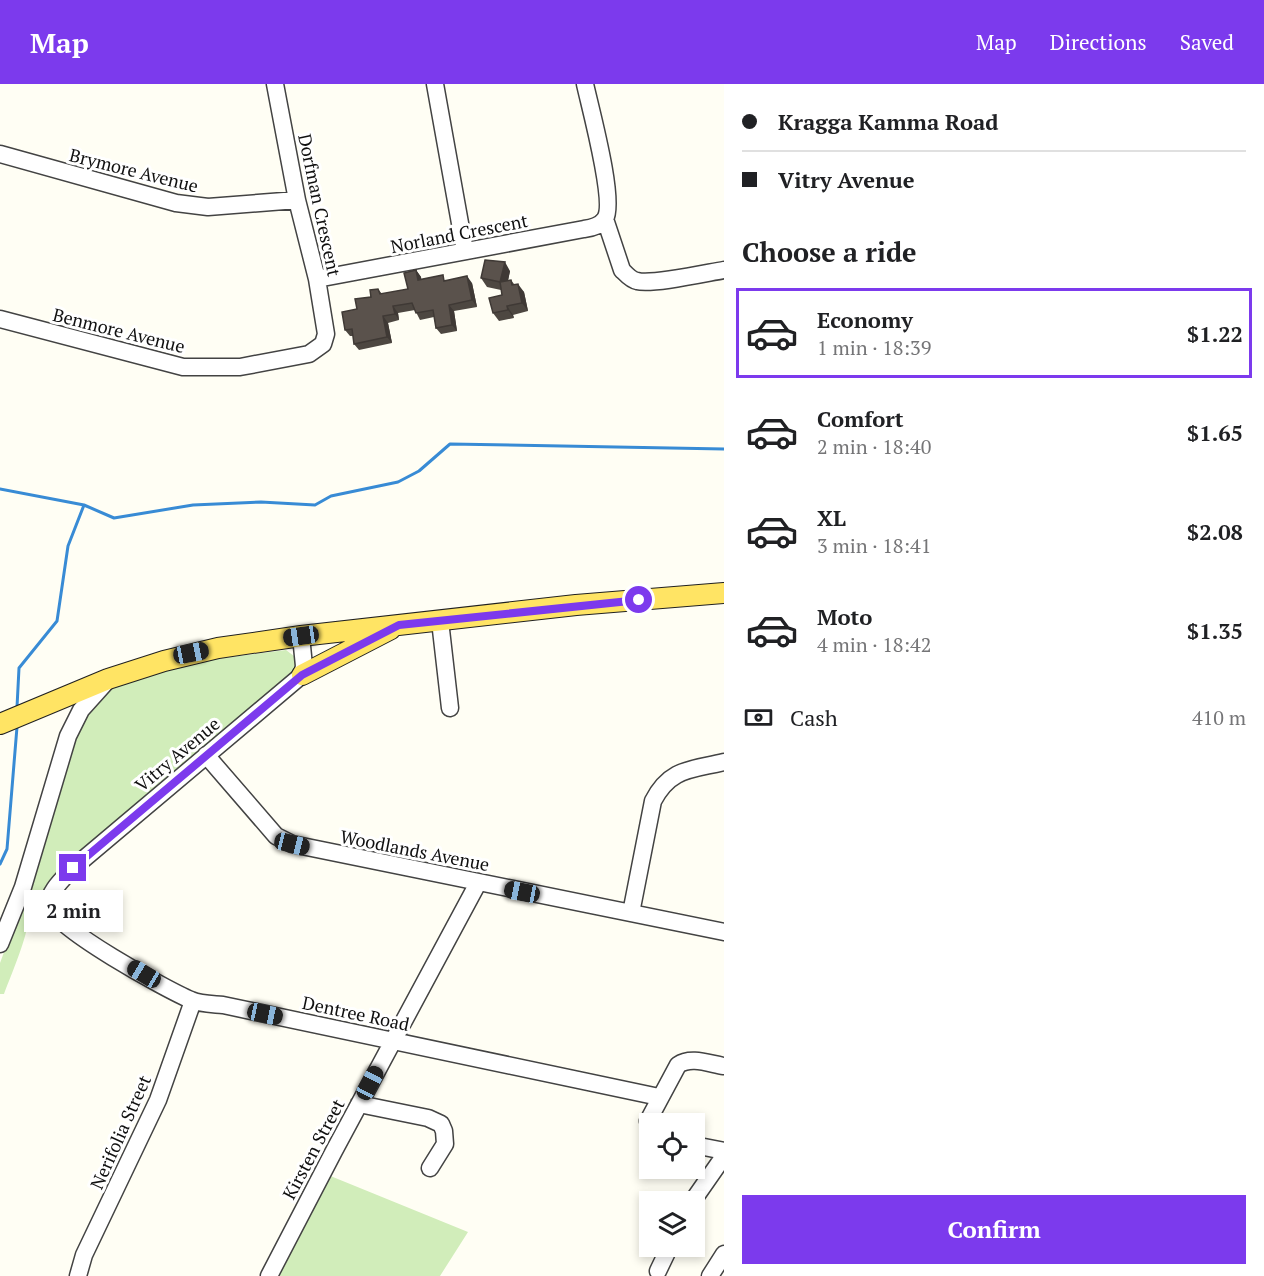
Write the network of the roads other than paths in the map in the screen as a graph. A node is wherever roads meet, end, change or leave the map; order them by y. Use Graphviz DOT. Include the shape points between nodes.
graph roads {
  1 [pos="275,84"];
  2 [pos="435,84"];
  3 [pos="585,84"];
  4 [pos="0,154"];
  5 [pos="297,200"];
  6 [pos="605,219"];
  7 [pos="465,251"];
  8 [pos="724,270"];
  9 [pos="317,279"];
  10 [pos="0,319"];
  11 [pos="326,334"];
  12 [pos="724,593"];
  13 [pos="440,621"];
  14 [pos="399,625"];
  15 [pos="301,636"];
  16 [pos="302,675"];
  17 [pos="108,680"];
  18 [pos="450,708"];
  19 [pos="0,724"];
  20 [pos="206,755"];
  21 [pos="724,762"];
  22 [pos="478,883"];
  23 [pos="51,893"];
  24 [pos="631,913"];
  25 [pos="724,932"];
  26 [pos="0,944"];
  27 [pos="193,1001"];
  28 [pos="393,1040"];
  29 [pos="724,1066"];
  30 [pos="659,1097"];
  31 [pos="359,1104"];
  32 [pos="651,1113"];
  33 [pos="705,1147"];
  34 [pos="724,1151"];
  35 [pos="724,1156"];
  36 [pos="430,1168"];
  37 [pos="700,1191"];
  38 [pos="724,1254"];
  39 [pos="665,1257"];
  40 [pos="658,1271"];
  41 [pos="78,1276"];
  42 [pos="269,1276"];
  43 [pos="710,1276"];
  1 -- 5 [label="street, Dorfman Crescent"];
  2 -- 7 [label="street"];
  3 -- 6 [label="street" via="608,192"];
  4 -- 5 [label="street, Brymore Avenue" via="176,203 208,207"];
  5 -- 9 [label="street, Dorfman Crescent"];
  6 -- 7 [label="street, Norland Crescent" via="593,228"];
  6 -- 8 [label="street" via="622,270 636,281"];
  7 -- 9 [label="street, Norland Crescent"];
  9 -- 11 [label="street, Dorfman Crescent"];
  10 -- 11 [label="street, Benmore Avenue" via="183,367 240,367 309,354 323,344"];
  12 -- 13 [label="main road"];
  13 -- 14 [label="main road"];
  13 -- 18 [label="street"];
  14 -- 15 [label="main road"];
  14 -- 16 [label="main road"];
  15 -- 16 [label="street"];
  15 -- 17 [label="main road" via="191,653"];
  16 -- 20 [label="street, Vitry Avenue"];
  17 -- 19 [label="main road"];
  17 -- 26 [label="street" via="81,710 68,736 22,887"];
  20 -- 22 [label="street, Woodlands Avenue" via="283,840"];
  20 -- 23 [label="street, Vitry Avenue" via="73,868"];
  21 -- 24 [label="street" via="675,774 660,788 653,801"];
  22 -- 24 [label="street, Woodlands Avenue"];
  22 -- 28 [label="street, Kirsten Street"];
  23 -- 27 [label="street, Dentree Road" via="49,907 73,932"];
  24 -- 25 [label="street, Woodlands Avenue"];
  27 -- 28 [label="street, Dentree Road"];
  27 -- 41 [label="street, Nerifolia Street" via="158,1100 84,1255"];
  28 -- 30 [label="street, Dentree Road"];
  28 -- 31 [label="street, Kirsten Street"];
  29 -- 30 [label="street" via="684,1061"];
  30 -- 32 [label="street"];
  31 -- 36 [label="street" via="441,1124 445,1144"];
  31 -- 42 [label="street, Kirsten Street"];
  33 -- 34 [label="street"];
  35 -- 37 [label="street"];
  38 -- 43 [label="street"];
  39 -- 40 [label="street"];
}
